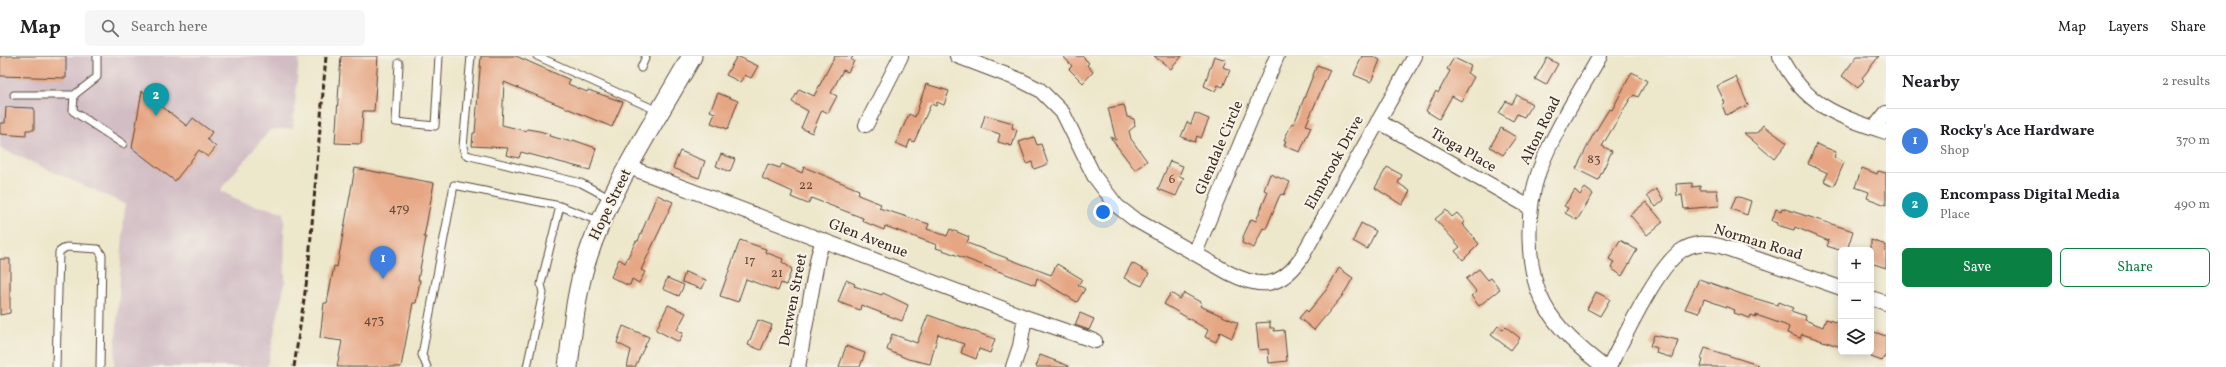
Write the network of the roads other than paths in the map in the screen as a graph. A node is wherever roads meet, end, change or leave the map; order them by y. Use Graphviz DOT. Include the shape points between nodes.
graph roads {
  1 [pos="98,56"];
  2 [pos="439,56"];
  3 [pos="471,56"];
  4 [pos="537,56"];
  5 [pos="646,56"];
  6 [pos="692,56"];
  7 [pos="901,56"];
  8 [pos="957,56"];
  9 [pos="1277,56"];
  10 [pos="1415,56"];
  11 [pos="1600,56"];
  12 [pos="1780,56"];
  13 [pos="399,63"];
  14 [pos="640,68"];
  15 [pos="14,95"];
  16 [pos="74,95"];
  17 [pos="660,112"];
  18 [pos="1886,113"];
  19 [pos="1378,121"];
  20 [pos="866,125"];
  21 [pos="1880,130"];
  22 [pos="123,144"];
  23 [pos="629,167"];
  24 [pos="612,199"];
  25 [pos="560,206"];
  26 [pos="1531,208"];
  27 [pos="601,222"];
  28 [pos="823,240"];
  29 [pos="1195,253"];
  30 [pos="1838,287"];
  31 [pos="1874,299"];
  32 [pos="1886,303"];
  33 [pos="1026,317"];
  34 [pos="1095,341"];
  35 [pos="56,367"];
  36 [pos="100,367"];
  37 [pos="427,367"];
  38 [pos="527,367"];
  39 [pos="568,367"];
  40 [pos="798,367"];
  41 [pos="1013,367"];
  42 [pos="1604,367"];
  43 [pos="1609,367"];
  1 -- 16 [label="lane" via="97,77"];
  2 -- 13 [label="lane" via="434,126 396,122"];
  3 -- 24 [label="lane" via="463,147 465,154 581,183"];
  4 -- 17 [label="lane"];
  5 -- 14 [label="lane"];
  6 -- 17 [label="main road, Hope Street"];
  7 -- 20 [label="street"];
  8 -- 29 [label="street" via="1020,80 1050,98 1063,113 1094,176 1117,206 1134,219"];
  9 -- 29 [label="street, Glendale Circle"];
  10 -- 19 [label="street, Elmbrook Drive"];
  11 -- 26 [label="street, Alton Road" via="1547,153 1536,183"];
  12 -- 21 [label="street" via="1792,77 1808,96 1826,108"];
  15 -- 16 [label="lane"];
  16 -- 22 [label="lane" via="73,111"];
  17 -- 23 [label="main road, Hope Street"];
  18 -- 21 [label="street"];
  19 -- 26 [label="street, Tioga Place"];
  19 -- 29 [label="street, Elmbrook Drive" via="1292,272 1278,281 1257,283 1244,280"];
  23 -- 24 [label="main road, Hope Street"];
  23 -- 28 [label="street, Glen Avenue"];
  24 -- 27 [label="main road, Hope Street"];
  25 -- 27 [label="lane"];
  25 -- 37 [label="lane" via="454,185 422,355"];
  25 -- 38 [label="lane" via="541,284 543,293"];
  26 -- 42 [label="street, Alton Road" via="1532,261 1543,304 1572,339"];
  27 -- 39 [label="main road, Hope Street" via="579,285"];
  28 -- 33 [label="street, Glen Avenue"];
  28 -- 40 [label="street, Derwen Street"];
  30 -- 43 [label="street, Norman Road" via="1720,246 1705,243 1692,245 1674,257 1662,274"];
  31 -- 32 [label="street"];
  33 -- 34 [label="street, Glen Avenue"];
  33 -- 41 [label="street"];
  35 -- 36 [label="lane" via="59,252 66,247 98,249 102,255"];
}
